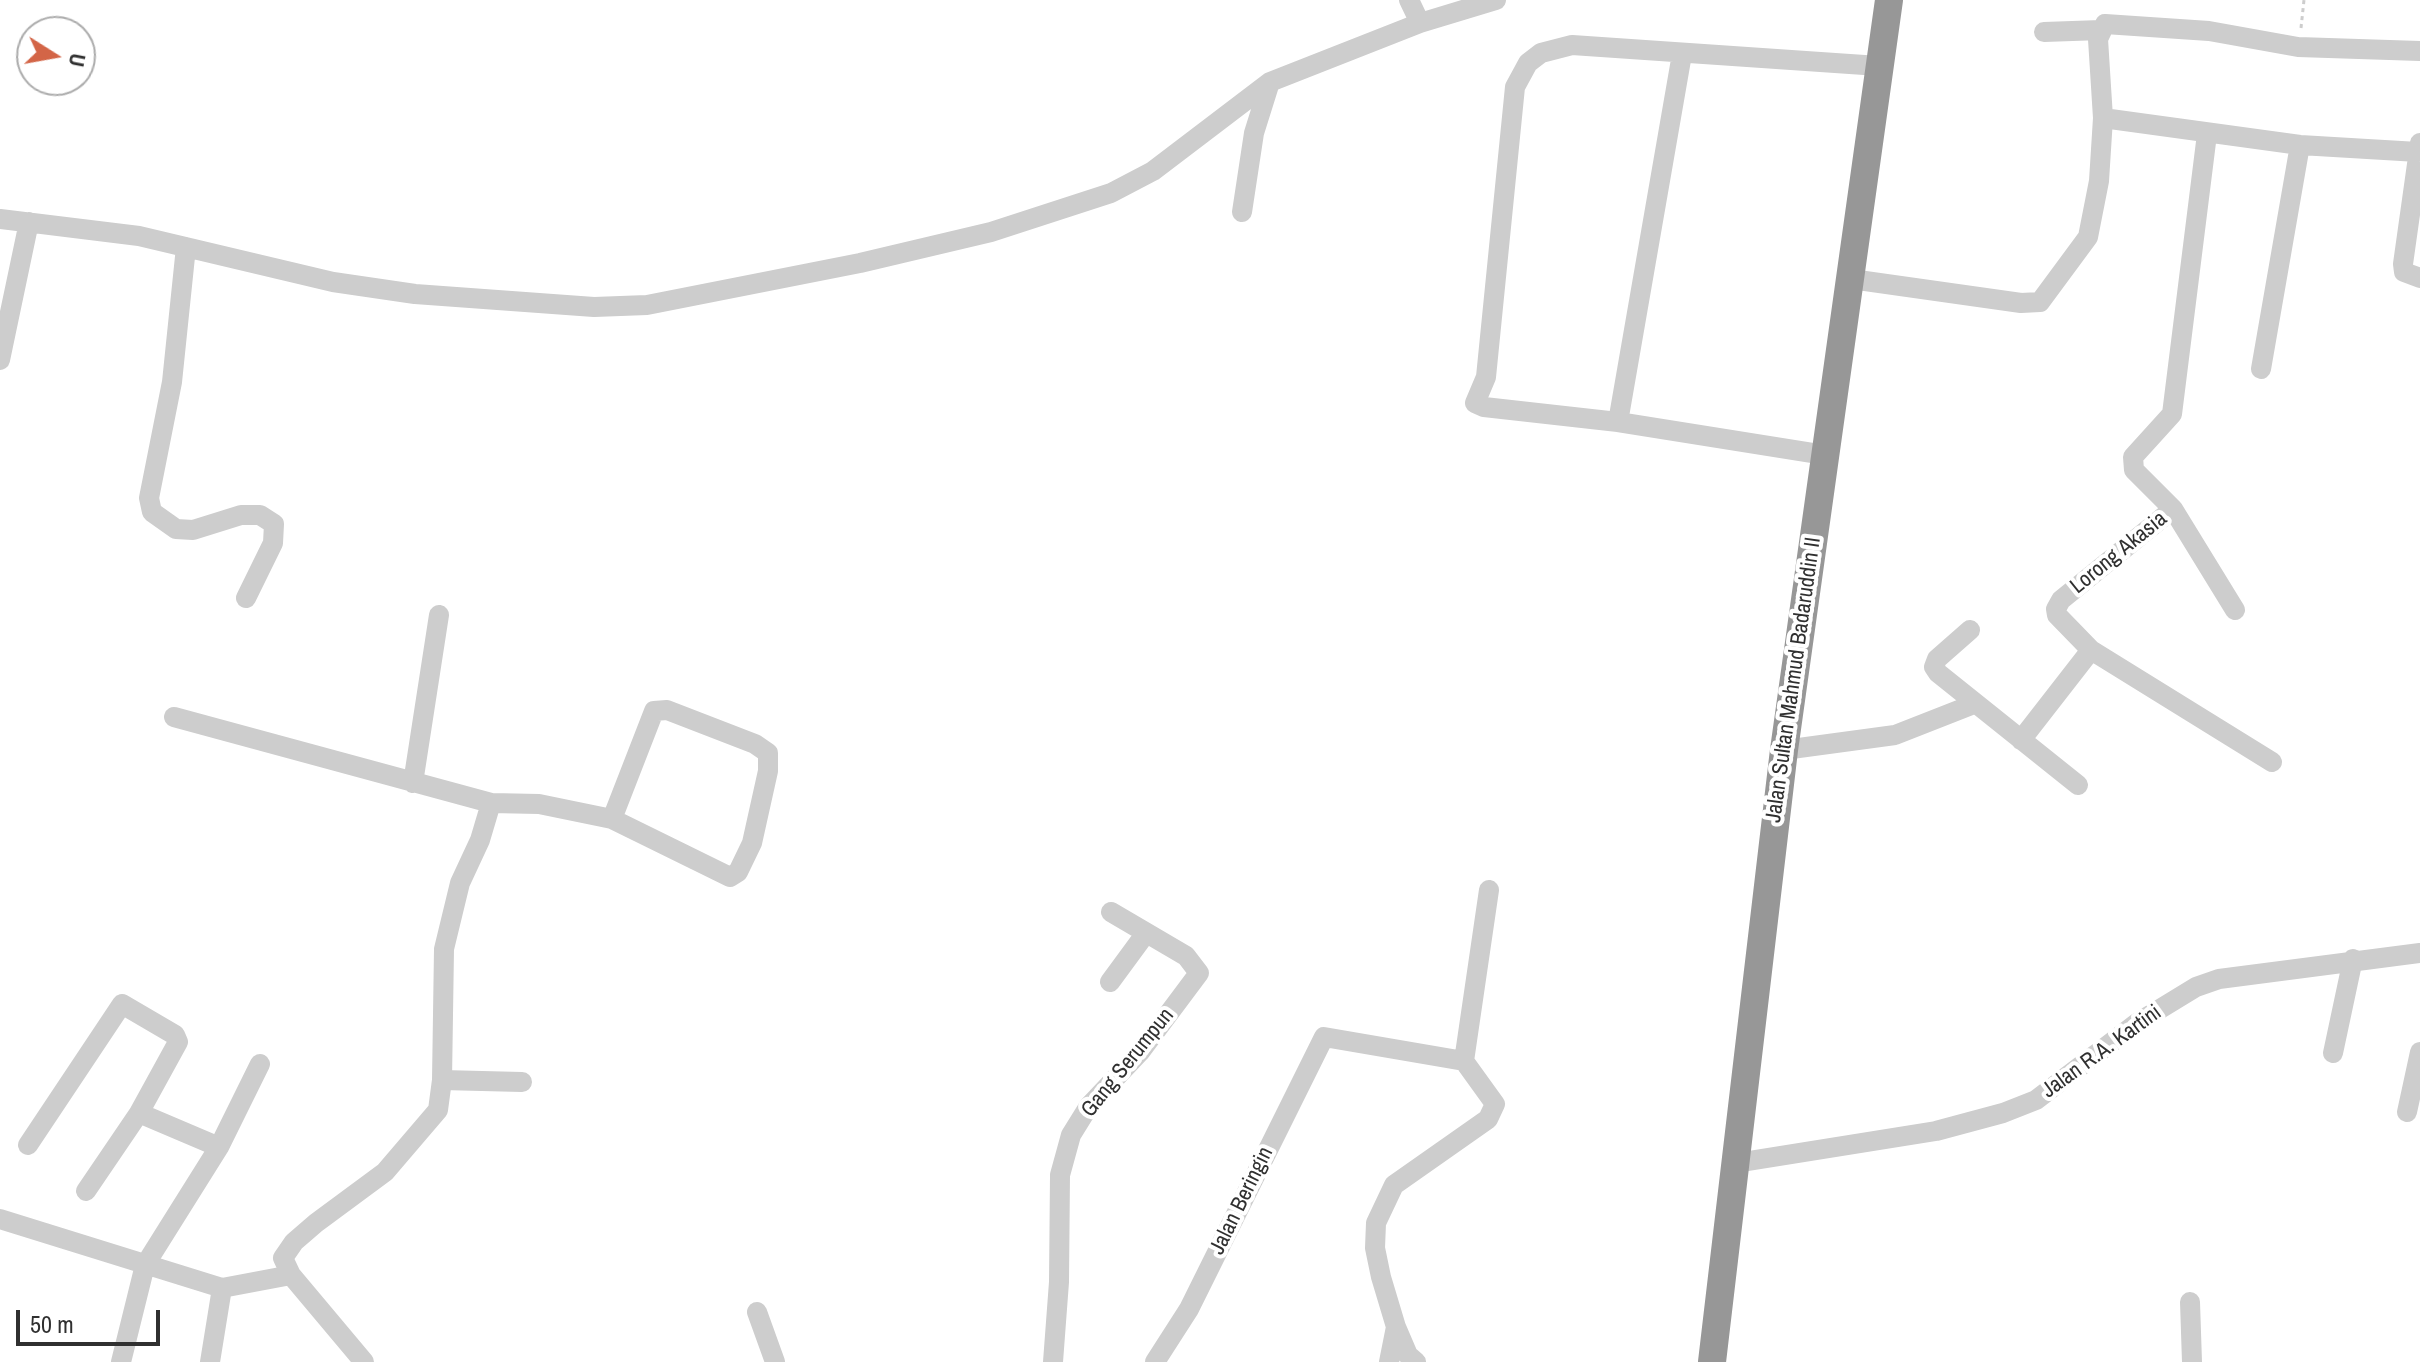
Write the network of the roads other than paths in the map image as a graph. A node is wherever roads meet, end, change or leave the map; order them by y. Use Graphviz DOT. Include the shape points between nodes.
graph roads {
  1 [pos="1409,0"];
  2 [pos="1496,0"];
  3 [pos="1889,0"];
  4 [pos="1420,23"];
  5 [pos="2101,30"];
  6 [pos="2044,32"];
  7 [pos="2420,51"];
  8 [pos="1682,54"];
  9 [pos="1879,66"];
  10 [pos="1270,82"];
  11 [pos="2103,118"];
  12 [pos="2207,134"];
  13 [pos="2300,145"];
  14 [pos="2419,147"];
  15 [pos="1242,212"];
  16 [pos="0,219"];
  17 [pos="29,222"];
  18 [pos="186,247"];
  19 [pos="2420,278"];
  20 [pos="1851,279"];
  21 [pos="0,360"];
  22 [pos="2261,369"];
  23 [pos="1618,422"];
  24 [pos="1825,455"];
  25 [pos="2173,509"];
  26 [pos="246,598"];
  27 [pos="2235,610"];
  28 [pos="439,615"];
  29 [pos="1970,630"];
  30 [pos="2091,650"];
  31 [pos="1974,704"];
  32 [pos="174,717"];
  33 [pos="2021,740"];
  34 [pos="1784,750"];
  35 [pos="2272,762"];
  36 [pos="413,783"];
  37 [pos="2078,785"];
  38 [pos="491,803"];
  39 [pos="612,819"];
  40 [pos="1489,890"];
  41 [pos="1111,912"];
  42 [pos="1146,933"];
  43 [pos="2420,953"];
  44 [pos="2353,959"];
  45 [pos="1110,982"];
  46 [pos="2420,1052"];
  47 [pos="2333,1053"];
  48 [pos="1464,1061"];
  49 [pos="260,1064"];
  50 [pos="442,1080"];
  51 [pos="522,1082"];
  52 [pos="2407,1112"];
  53 [pos="139,1113"];
  54 [pos="28,1145"];
  55 [pos="219,1147"];
  56 [pos="1736,1163"];
  57 [pos="86,1191"];
  58 [pos="0,1219"];
  59 [pos="145,1265"];
  60 [pos="291,1275"];
  61 [pos="222,1288"];
  62 [pos="2190,1302"];
  63 [pos="757,1312"];
  64 [pos="1396,1327"];
  65 [pos="121,1362"];
  66 [pos="210,1362"];
  67 [pos="364,1362"];
  68 [pos="775,1362"];
  69 [pos="1053,1362"];
  70 [pos="1155,1362"];
  71 [pos="1389,1362"];
  72 [pos="1416,1362"];
  73 [pos="1712,1362"];
  74 [pos="2192,1362"];
  1 -- 4 [label="street"];
  2 -- 4 [label="street"];
  3 -- 9 [label="highway, Jalan Sultan Mahmud Badaruddin II"];
  4 -- 10 [label="street"];
  5 -- 6 [label="street"];
  5 -- 7 [label="street" via="2105,24 2196,30 2298,47"];
  5 -- 11 [label="street"];
  8 -- 9 [label="street"];
  8 -- 23 [label="street"];
  8 -- 23 [label="street" via="1555,47 1528,63 1515,87 1486,377 1475,403"];
  9 -- 20 [label="highway, Jalan Sultan Mahmud Badaruddin II"];
  10 -- 15 [label="street" via="1254,133"];
  10 -- 18 [label="street" via="1153,171 1111,193 977,235 647,305 594,307 415,294 333,282"];
  11 -- 12 [label="street"];
  11 -- 20 [label="street" via="2088,237 2040,302"];
  12 -- 13 [label="street"];
  12 -- 25 [label="street" via="2172,414 2133,457 2134,470"];
  13 -- 14 [label="street"];
  13 -- 22 [label="street"];
  14 -- 19 [label="street" via="2403,264 2404,272"];
  16 -- 17 [label="street"];
  17 -- 18 [label="street"];
  17 -- 21 [label="street"];
  18 -- 26 [label="street" via="172,382 149,498 152,512 176,529 193,530 241,515 260,515 274,524 273,543"];
  20 -- 24 [label="highway, Jalan Sultan Mahmud Badaruddin II"];
  23 -- 24 [label="street"];
  24 -- 34 [label="highway, Jalan Sultan Mahmud Badaruddin II"];
  25 -- 27 [label="street, Lorong Akasia"];
  25 -- 30 [label="street, Lorong Akasia" via="2061,600 2057,615"];
  28 -- 36 [label="street"];
  29 -- 31 [label="street" via="1934,667"];
  30 -- 33 [label="street"];
  30 -- 35 [label="street, Lorong Akasia"];
  31 -- 33 [label="street"];
  31 -- 34 [label="street" via="1895,735"];
  32 -- 36 [label="street"];
  33 -- 37 [label="street"];
  34 -- 56 [label="highway, Jalan Sultan Mahmud Badaruddin II"];
  36 -- 38 [label="street"];
  38 -- 39 [label="street" via="539,804"];
  38 -- 50 [label="street" via="460,883 444,949"];
  39 -- 39 [label="street" via="654,711 667,710 768,753 752,843 738,872 730,877"];
  40 -- 48 [label="street"];
  41 -- 42 [label="street, Gang Serumpun"];
  42 -- 45 [label="street"];
  42 -- 69 [label="street, Gang Serumpun" via="1186,956 1199,973 1071,1135 1060,1175"];
  43 -- 44 [label="street, Jalan R.A. Kartini"];
  44 -- 47 [label="street"];
  44 -- 56 [label="street, Jalan R.A. Kartini" via="2257,971 2196,987 2137,1023 2036,1100 2003,1113 1936,1131"];
  46 -- 52 [label="street"];
  48 -- 64 [label="street" via="1491,1096 1493,1111 1394,1185 1376,1223 1375,1248"];
  48 -- 70 [label="street, Jalan Beringin" via="1324,1037 1189,1309"];
  49 -- 55 [label="street"];
  50 -- 51 [label="street"];
  50 -- 60 [label="street" via="438,1110 385,1172 285,1253"];
  53 -- 54 [label="street" via="178,1042 175,1035 122,1004"];
  53 -- 55 [label="street"];
  53 -- 57 [label="street"];
  55 -- 59 [label="street"];
  56 -- 73 [label="highway, Jalan Sultan Mahmud Badaruddin II"];
  58 -- 59 [label="street"];
  59 -- 61 [label="street"];
  59 -- 65 [label="street"];
  60 -- 61 [label="street"];
  60 -- 67 [label="street"];
  61 -- 66 [label="street"];
  62 -- 74 [label="street"];
  63 -- 68 [label="street"];
  64 -- 71 [label="street"];
  64 -- 72 [label="street"];
}
